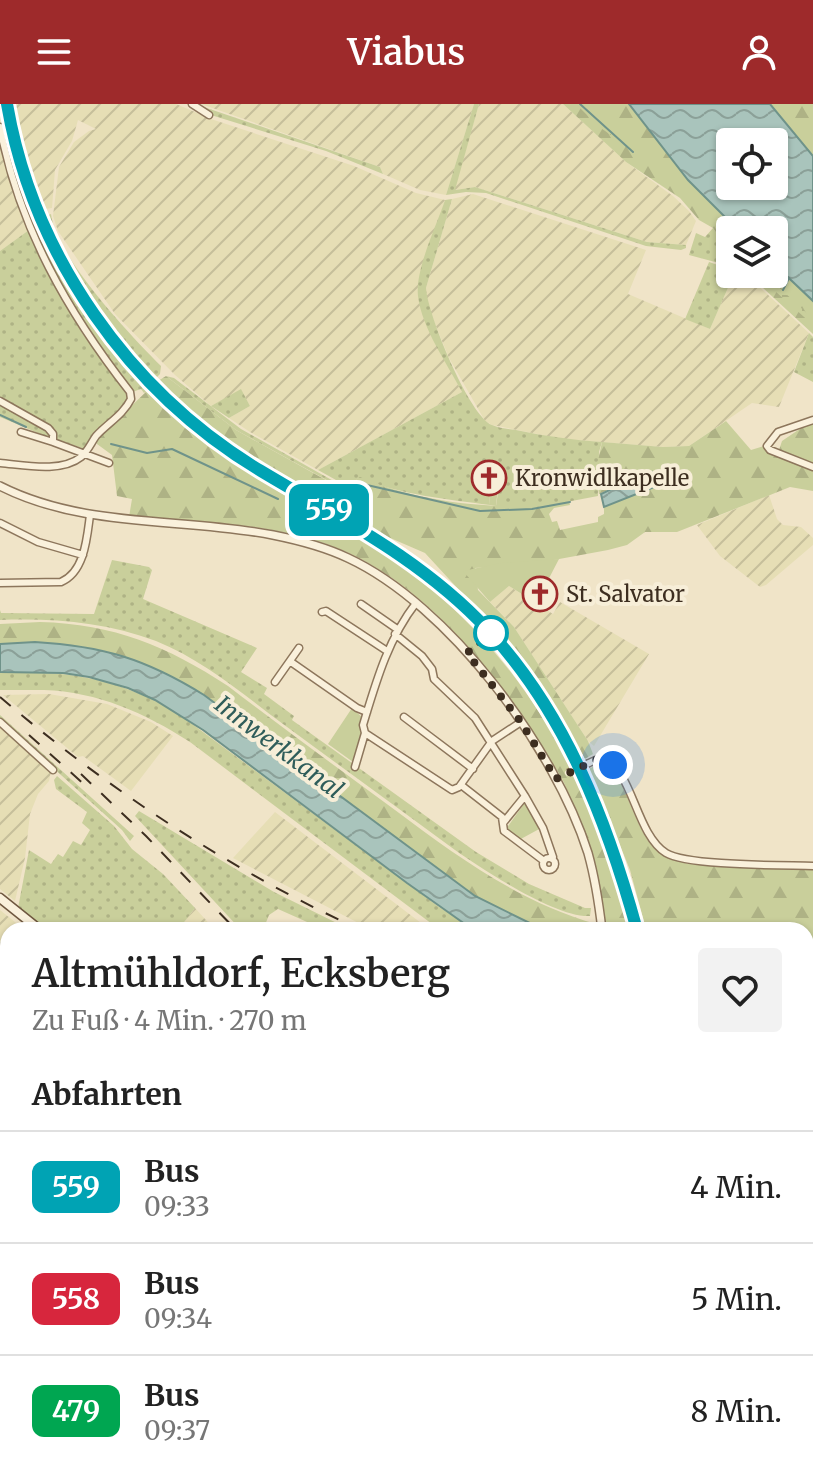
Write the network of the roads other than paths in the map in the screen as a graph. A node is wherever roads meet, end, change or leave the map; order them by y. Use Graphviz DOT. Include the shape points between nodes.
graph roads {
  1 [pos="7,104"];
  2 [pos="192,104"];
  3 [pos="209,115"];
  4 [pos="0,127"];
  5 [pos="0,401"];
  6 [pos="813,420"];
  7 [pos="21,432"];
  8 [pos="53,442"];
  9 [pos="85,453"];
  10 [pos="0,463"];
  11 [pos="109,463"];
  12 [pos="813,467"];
  13 [pos="0,486"];
  14 [pos="90,515"];
  15 [pos="0,523"];
  16 [pos="83,555"];
  17 [pos="0,583"];
  18 [pos="416,603"];
  19 [pos="361,604"];
  20 [pos="322,612"];
  21 [pos="396,631"];
  22 [pos="299,648"];
  23 [pos="387,651"];
  24 [pos="291,662"];
  25 [pos="275,682"];
  26 [pos="367,712"];
  27 [pos="404,717"];
  28 [pos="0,722"];
  29 [pos="521,722"];
  30 [pos="365,733"];
  31 [pos="492,741"];
  32 [pos="355,767"];
  33 [pos="473,769"];
  34 [pos="53,770"];
  35 [pos="556,779"];
  36 [pos="461,785"];
  37 [pos="525,796"];
  38 [pos="503,823"];
  39 [pos="813,866"];
  40 [pos="0,898"];
  41 [pos="30,922"];
  42 [pos="601,922"];
  43 [pos="635,922"];
  1 -- 43 [label="main road" via="20,163 53,246 92,311 142,374 236,454 421,569 510,656 554,721 589,788"];
  2 -- 3 [label="street"];
  4 -- 9 [label="street" via="14,184 51,273 131,397"];
  5 -- 8 [label="street" via="48,428"];
  6 -- 12 [label="street" via="778,432 767,446"];
  7 -- 8 [label="street"];
  8 -- 9 [label="street"];
  9 -- 10 [label="street" via="61,465"];
  9 -- 11 [label="street"];
  13 -- 14 [label="street"];
  14 -- 16 [label="street"];
  14 -- 18 [label="street" via="289,538 349,558"];
  15 -- 16 [label="street" via="38,542"];
  16 -- 17 [label="street" via="65,581"];
  18 -- 21 [label="street"];
  18 -- 29 [label="street" via="462,648"];
  19 -- 21 [label="street"];
  20 -- 23 [label="street"];
  21 -- 23 [label="street"];
  21 -- 31 [label="street"];
  22 -- 24 [label="street"];
  23 -- 26 [label="street"];
  24 -- 25 [label="street"];
  24 -- 26 [label="street"];
  26 -- 30 [label="street"];
  27 -- 33 [label="street"];
  28 -- 34 [label="street"];
  29 -- 31 [label="street"];
  29 -- 35 [label="street"];
  30 -- 32 [label="street"];
  30 -- 36 [label="street" via="447,788"];
  31 -- 33 [label="street"];
  31 -- 37 [label="street"];
  33 -- 36 [label="street"];
  35 -- 39 [label="street, bridge" via="602,757 632,797 647,833 670,855"];
  35 -- 42 [label="street" via="588,853"];
  36 -- 38 [label="street"];
  37 -- 38 [label="street"];
  37 -- 38 [label="street" via="543,828 548,860 504,831"];
  40 -- 41 [label="main road"];
}
